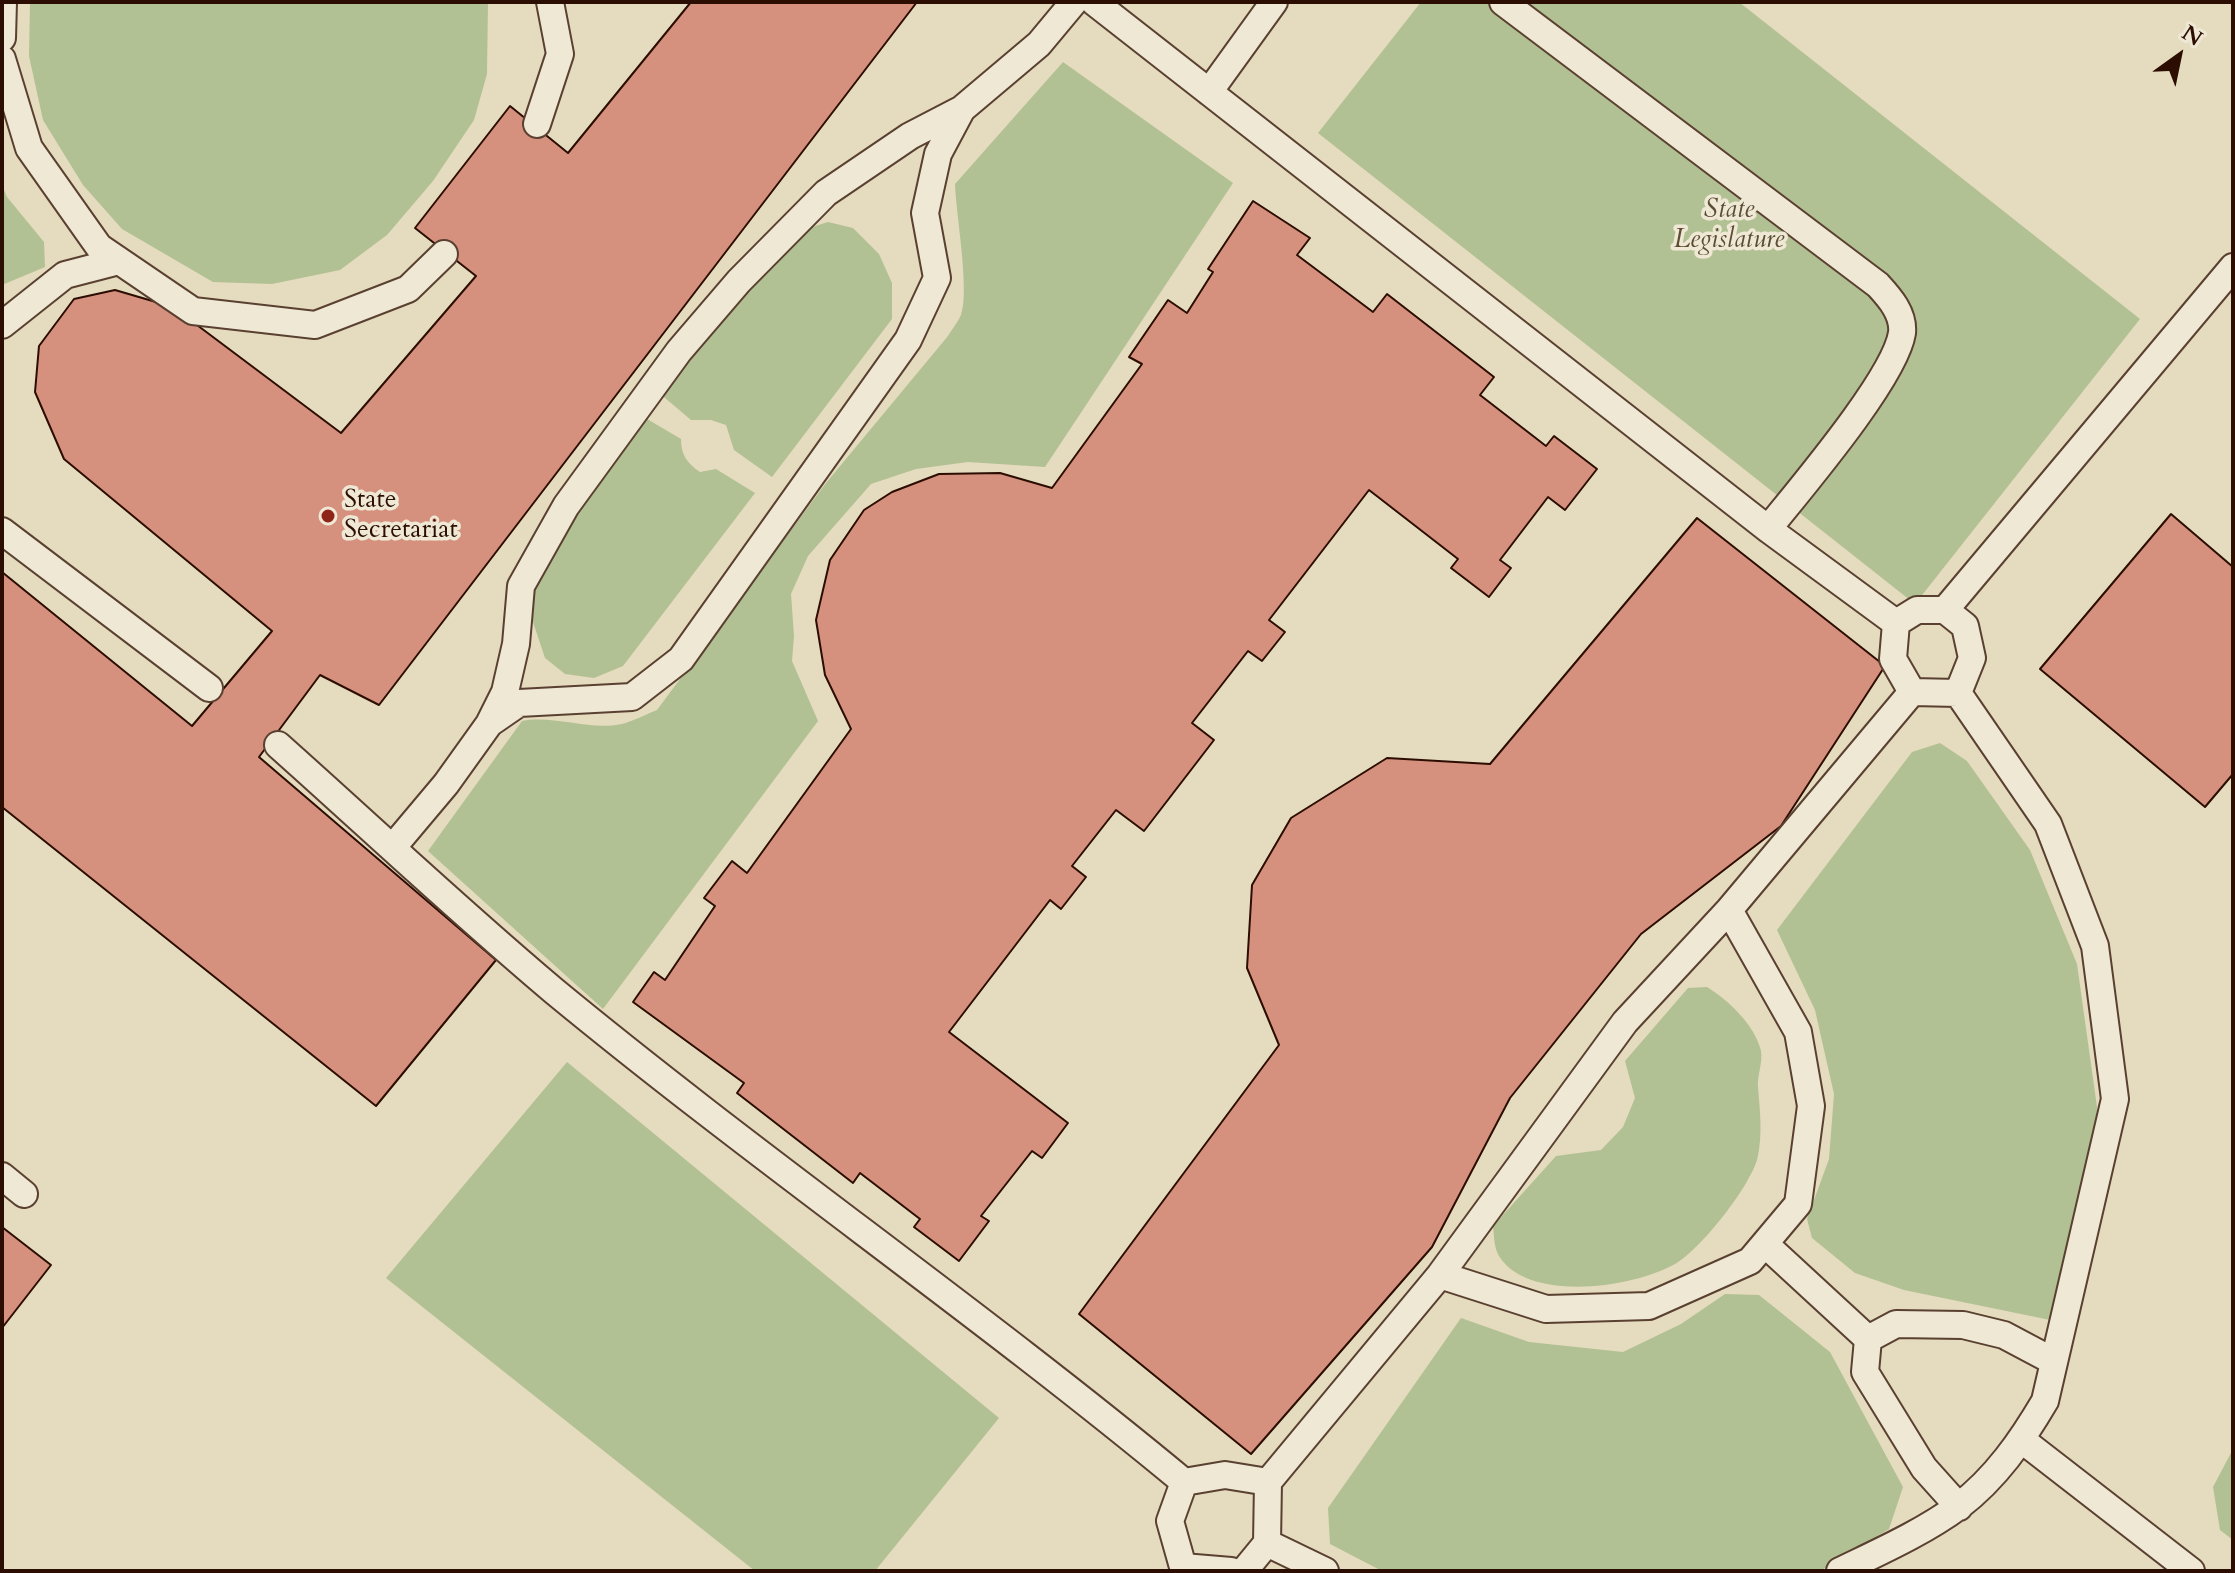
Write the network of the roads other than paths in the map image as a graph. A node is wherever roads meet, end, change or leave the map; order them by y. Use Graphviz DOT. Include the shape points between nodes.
graph roads {
  1 [pos="3,2"];
  2 [pos="550,2"];
  3 [pos="1074,2"];
  4 [pos="1094,2"];
  5 [pos="1274,2"];
  6 [pos="1503,2"];
  7 [pos="2,38"];
  8 [pos="2,59"];
  9 [pos="1209,92"];
  10 [pos="962,109"];
  11 [pos="537,124"];
  12 [pos="444,254"];
  13 [pos="119,261"];
  14 [pos="2233,267"];
  15 [pos="2,325"];
  16 [pos="1768,529"];
  17 [pos="2,531"];
  18 [pos="1945,610"];
  19 [pos="1896,623"];
  20 [pos="209,688"];
  21 [pos="1912,692"];
  22 [pos="1958,693"];
  23 [pos="489,724"];
  24 [pos="278,745"];
  25 [pos="393,847"];
  26 [pos="1729,910"];
  27 [pos="2,1176"];
  28 [pos="24,1194"];
  29 [pos="1765,1244"];
  30 [pos="1440,1275"];
  31 [pos="1868,1339"];
  32 [pos="2053,1361"];
  33 [pos="2022,1440"];
  34 [pos="1184,1482"];
  35 [pos="1268,1482"];
  36 [pos="1959,1507"];
  37 [pos="1267,1543"];
  38 [pos="1181,1569"];
  39 [pos="1231,1571"];
  40 [pos="1244,1571"];
  41 [pos="1325,1571"];
  42 [pos="1840,1571"];
  43 [pos="2191,1571"];
  1 -- 7 [label="lane"];
  2 -- 11 [label="lane" via="560,54"];
  3 -- 10 [label="lane" via="1039,44"];
  4 -- 9 [label="lane"];
  5 -- 9 [label="lane"];
  6 -- 16 [label="lane" via="1895,303 1903,331 1891,363"];
  8 -- 13 [label="lane" via="29,148 99,247"];
  9 -- 16 [label="lane"];
  10 -- 23 [label="lane" via="910,136 826,193 679,351 566,506 521,586 505,692"];
  10 -- 23 [label="lane" via="938,154 925,213 937,278 908,340 681,659 632,697 519,703"];
  12 -- 13 [label="lane" via="408,289 315,325 193,311"];
  13 -- 15 [label="lane" via="65,275"];
  14 -- 18 [label="lane"];
  16 -- 19 [label="lane"];
  17 -- 20 [label="lane"];
  18 -- 19 [label="lane" via="1917,610"];
  18 -- 22 [label="lane" via="1965,626 1972,658"];
  19 -- 21 [label="lane" via="1893,659"];
  21 -- 22 [label="lane"];
  21 -- 26 [label="lane"];
  22 -- 32 [label="lane" via="2048,824 2095,946 2115,1099"];
  23 -- 25 [label="lane"];
  24 -- 25 [label="lane"];
  25 -- 34 [label="lane" via="553,990 1077,1393"];
  26 -- 29 [label="lane" via="1798,1032 1811,1106 1798,1204"];
  26 -- 30 [label="lane" via="1625,1022"];
  27 -- 28 [label="lane"];
  29 -- 30 [label="lane" via="1750,1261 1649,1306 1546,1309"];
  29 -- 31 [label="lane"];
  30 -- 35 [label="lane"];
  31 -- 32 [label="lane" via="1896,1324 1963,1325 2004,1335"];
  31 -- 36 [label="lane" via="1865,1372 1924,1468"];
  32 -- 33 [label="lane" via="2045,1401"];
  33 -- 36 [label="lane"];
  33 -- 43 [label="lane"];
  34 -- 35 [label="lane" via="1225,1475"];
  34 -- 38 [label="lane" via="1170,1521"];
  35 -- 37 [label="lane"];
  36 -- 42 [label="lane"];
  37 -- 40 [label="lane"];
  37 -- 41 [label="lane"];
  38 -- 39 [label="lane"];
}
